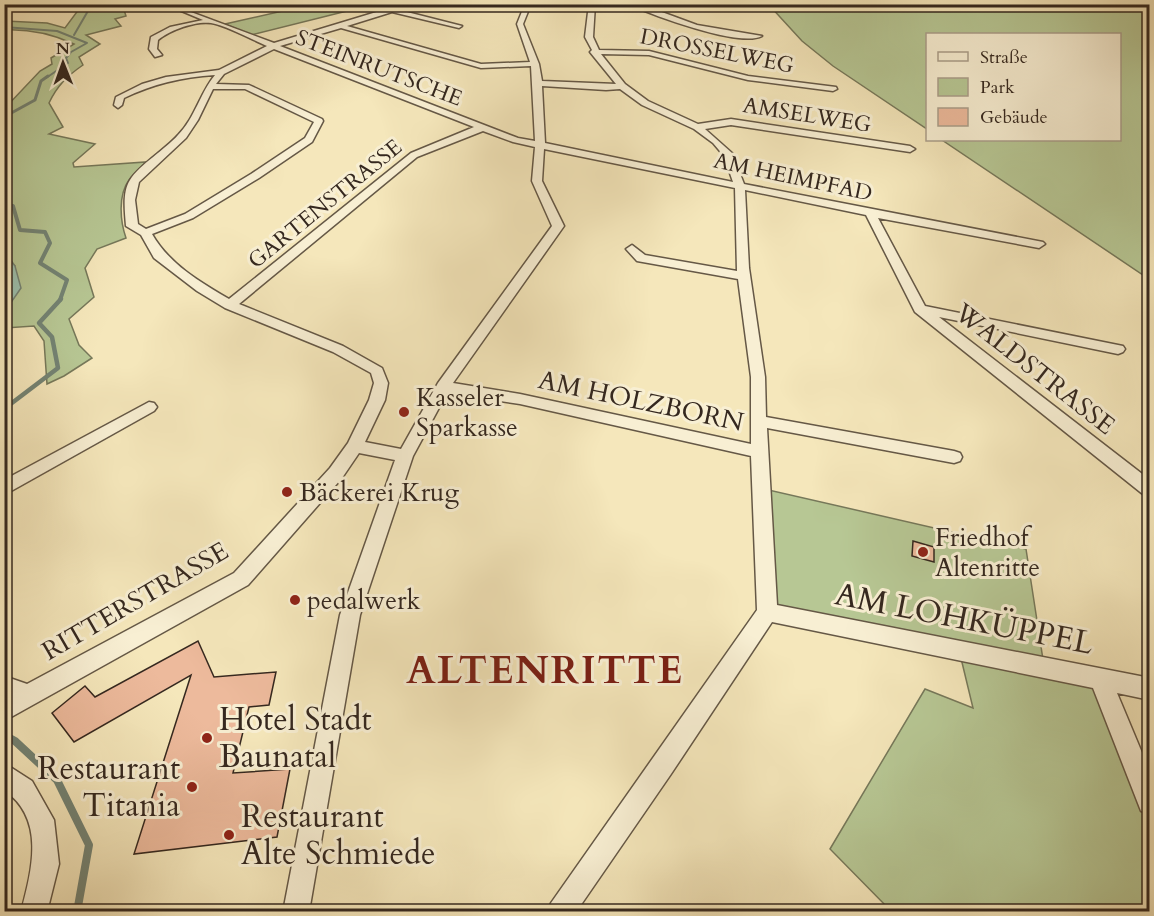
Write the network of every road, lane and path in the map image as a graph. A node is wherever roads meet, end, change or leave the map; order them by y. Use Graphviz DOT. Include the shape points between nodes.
graph roads {
  1 [pos="411,4"];
  2 [pos="528,4"];
  3 [pos="592,4"];
  4 [pos="631,4"];
  5 [pos="177,5"];
  6 [pos="395,11"];
  7 [pos="209,21"];
  8 [pos="459,26"];
  9 [pos="344,27"];
  10 [pos="758,36"];
  11 [pos="273,46"];
  12 [pos="594,52"];
  13 [pos="158,55"];
  14 [pos="535,64"];
  15 [pos="221,72"];
  16 [pos="538,83"];
  17 [pos="210,86"];
  18 [pos="622,86"];
  19 [pos="833,89"];
  20 [pos="118,105"];
  21 [pos="697,127"];
  22 [pos="481,128"];
  23 [pos="540,144"];
  24 [pos="910,149"];
  25 [pos="740,187"];
  26 [pos="870,213"];
  27 [pos="145,233"];
  28 [pos="1039,244"];
  29 [pos="632,249"];
  30 [pos="744,276"];
  31 [pos="230,305"];
  32 [pos="920,309"];
  33 [pos="1118,349"];
  34 [pos="443,387"];
  35 [pos="149,407"];
  36 [pos="759,421"];
  37 [pos="355,446"];
  38 [pos="759,452"];
  39 [pos="405,456"];
  40 [pos="954,457"];
  41 [pos="4,488"];
  42 [pos="1149,490"];
  43 [pos="766,612"];
  44 [pos="1100,678"];
  45 [pos="1149,689"];
  46 [pos="6,701"];
  47 [pos="4,775"];
  48 [pos="1149,802"];
  49 [pos="34,912"];
  50 [pos="296,912"];
  51 [pos="560,912"];
  1 -- 6 [label="street"];
  2 -- 14 [label="street" via="520,24"];
  3 -- 12 [label="street" via="589,37"];
  4 -- 10 [label="street" via="714,32"];
  5 -- 7 [label="street, STEINRUTSCHE"];
  6 -- 8 [label="street"];
  6 -- 9 [label="street"];
  7 -- 11 [label="street, STEINRUTSCHE"];
  7 -- 13 [label="street" via="159,34 153,50"];
  9 -- 11 [label="street"];
  9 -- 14 [label="street" via="482,66"];
  11 -- 15 [label="street"];
  11 -- 22 [label="street, STEINRUTSCHE"];
  12 -- 18 [label="street"];
  12 -- 19 [label="street, DROSSELWEG" via="649,53 748,78"];
  14 -- 16 [label="street"];
  15 -- 17 [label="street"];
  15 -- 20 [label="street" via="164,79 138,87 120,97"];
  16 -- 18 [label="street"];
  16 -- 23 [label="street"];
  17 -- 27 [label="street" via="183,136 134,181 130,200 132,226"];
  17 -- 27 [label="street" via="246,87 319,121 309,140 255,176 189,216"];
  18 -- 21 [label="street" via="645,103"];
  21 -- 24 [label="street, AMSELWEG" via="731,122"];
  21 -- 25 [label="street" via="729,155"];
  22 -- 23 [label="street, STEINRUTSCHE"];
  22 -- 31 [label="street, GARTENSTRASSE" via="414,155"];
  23 -- 25 [label="street, AM HEIMPFAD"];
  23 -- 34 [label="street" via="537,181 558,226"];
  25 -- 26 [label="street, AM HEIMPFAD"];
  25 -- 30 [label="street"];
  26 -- 28 [label="street, AM HEIMPFAD"];
  26 -- 32 [label="street, WALDSTRASSE"];
  27 -- 31 [label="street" via="158,255 177,272"];
  29 -- 30 [label="street" via="641,258"];
  30 -- 36 [label="street" via="758,377"];
  31 -- 37 [label="street, RITTERSTRASSE" via="377,371 381,383 377,400"];
  32 -- 33 [label="street, WALDSTRASSE"];
  32 -- 42 [label="street, WALDSTRASSE"];
  34 -- 38 [label="street, AM HOLZBORN" via="520,399"];
  34 -- 39 [label="street"];
  35 -- 41 [label="street"];
  36 -- 38 [label="street"];
  36 -- 40 [label="street"];
  37 -- 39 [label="street"];
  37 -- 46 [label="street, RITTERSTRASSE" via="336,473 241,579 28,695"];
  38 -- 43 [label="street"];
  39 -- 50 [label="street" via="350,615"];
  43 -- 44 [label="street, AM LOHKÜPPEL"];
  43 -- 51 [label="street"];
  44 -- 45 [label="street, AM LOHKÜPPEL"];
  44 -- 48 [label="street"];
  47 -- 49 [label="street" via="24,789 42,820 46,864"];
}
